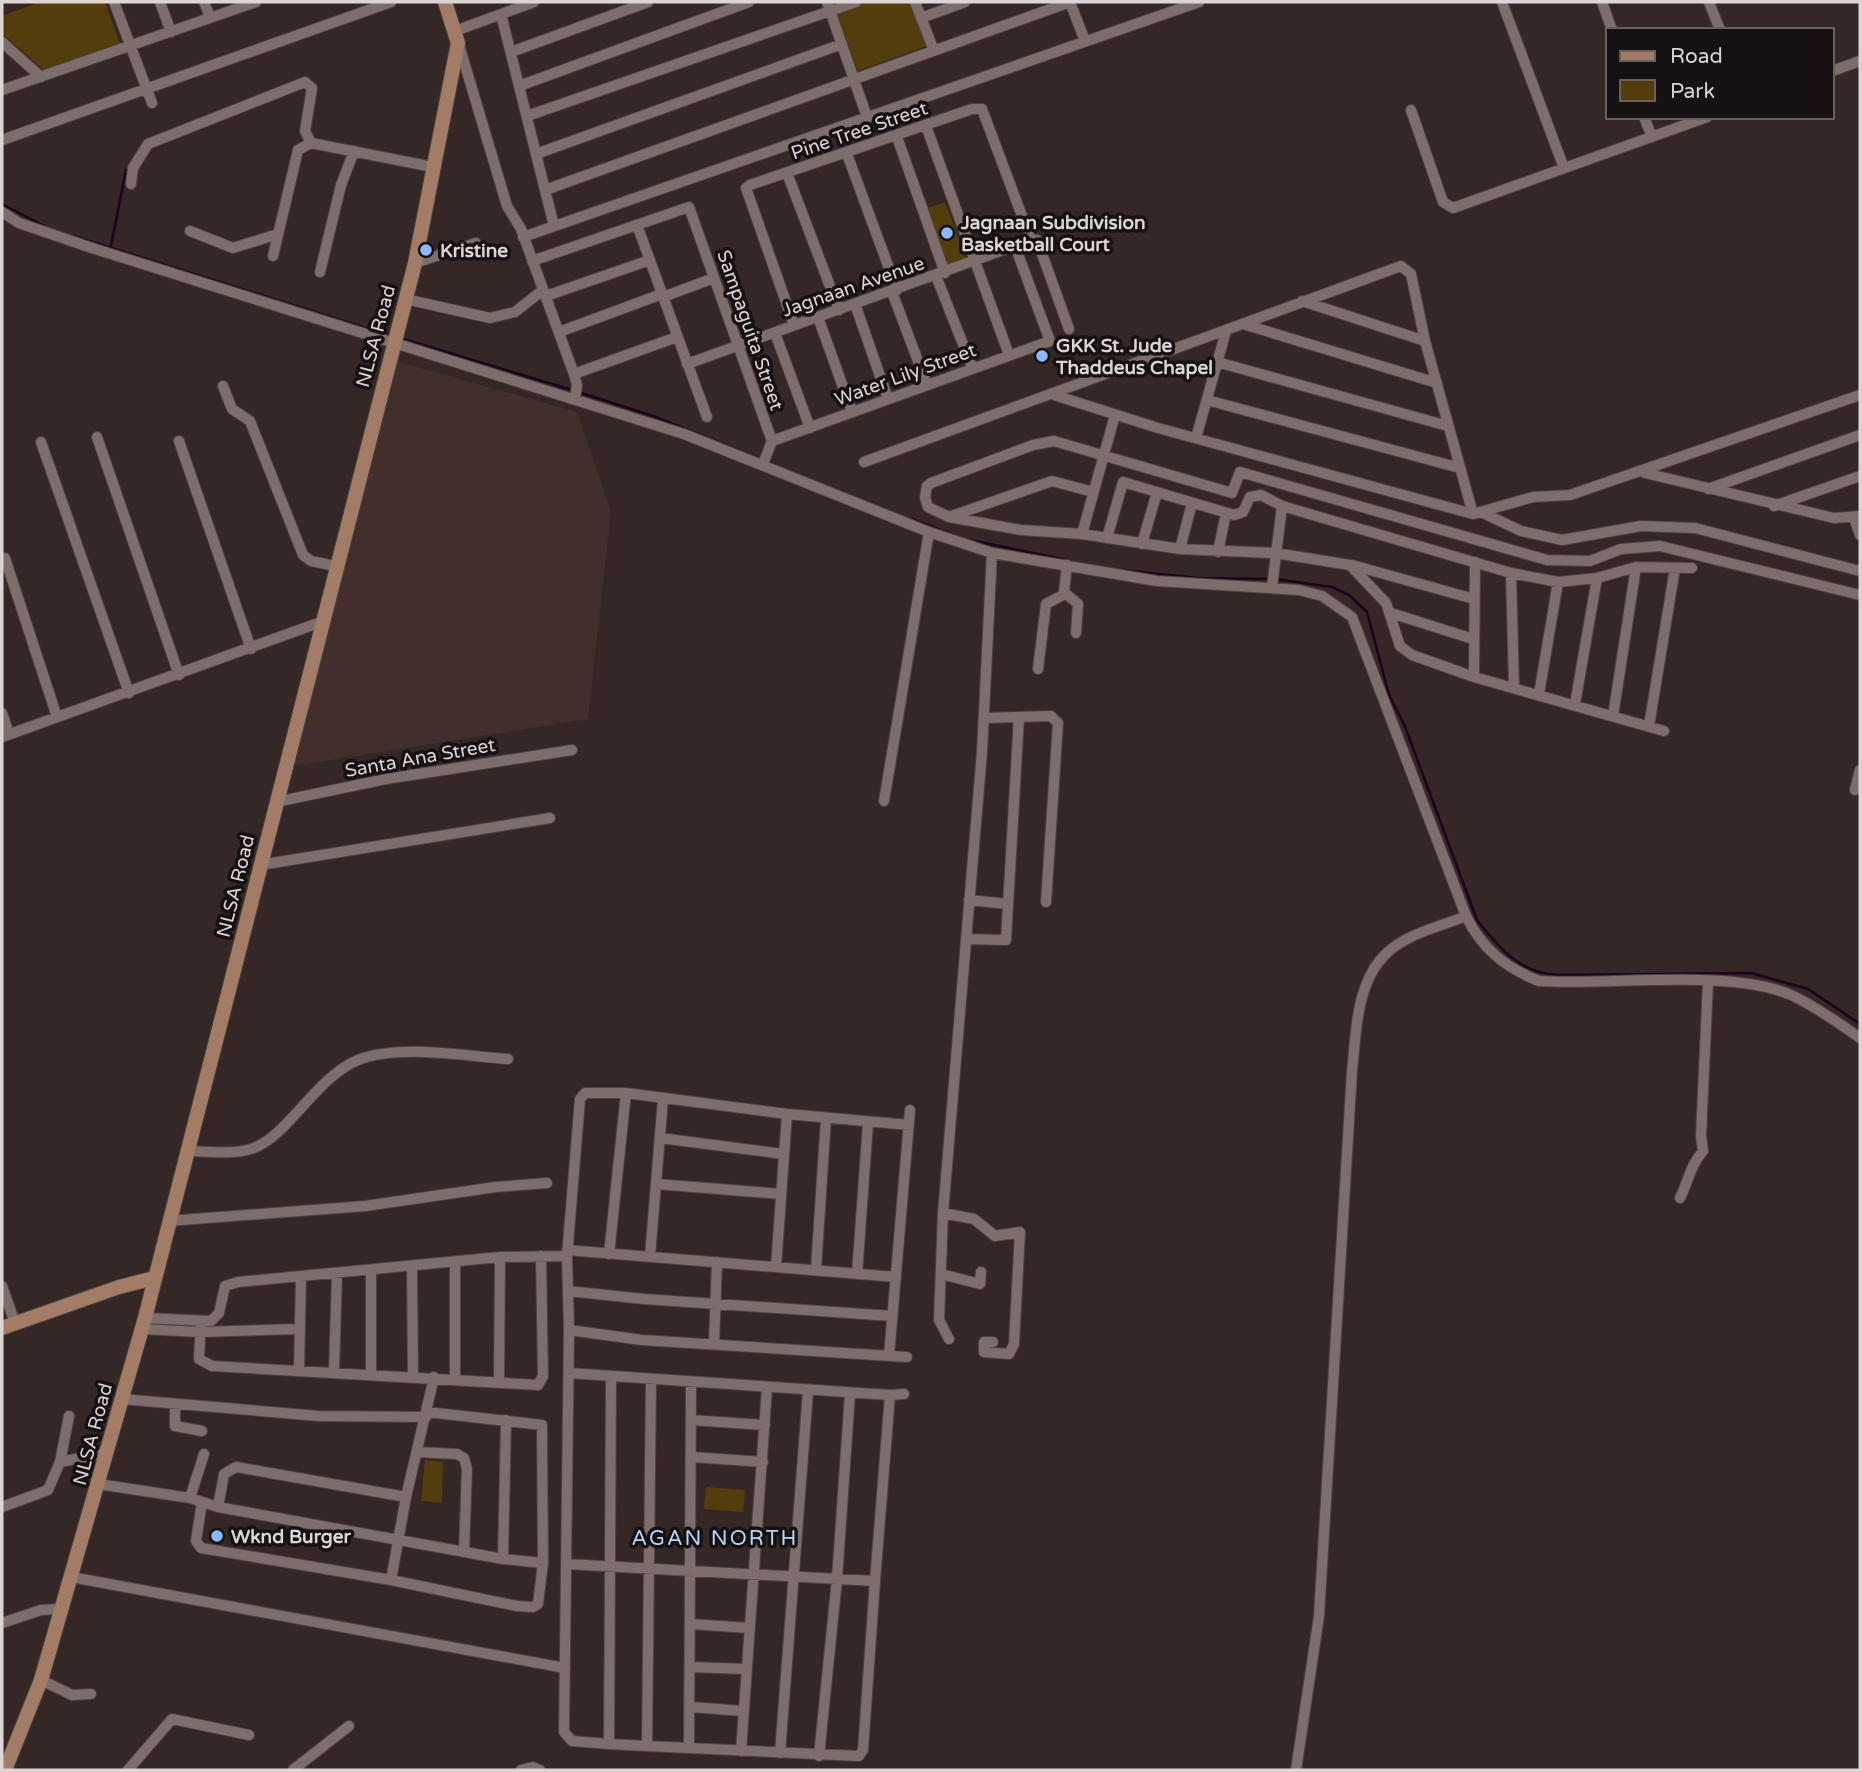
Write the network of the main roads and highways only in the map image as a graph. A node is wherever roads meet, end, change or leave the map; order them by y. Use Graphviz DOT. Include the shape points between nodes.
graph roads {
  1 [pos="445,2"];
  2 [pos="154,1278"];
  3 [pos="8,1325"];
  4 [pos="5,1770"];
  1 -- 2 [label="main road, NLSA Road" via="457,37 415,264"];
  2 -- 3 [label="main road"];
  2 -- 4 [label="main road, NLSA Road" via="41,1680"];
}
